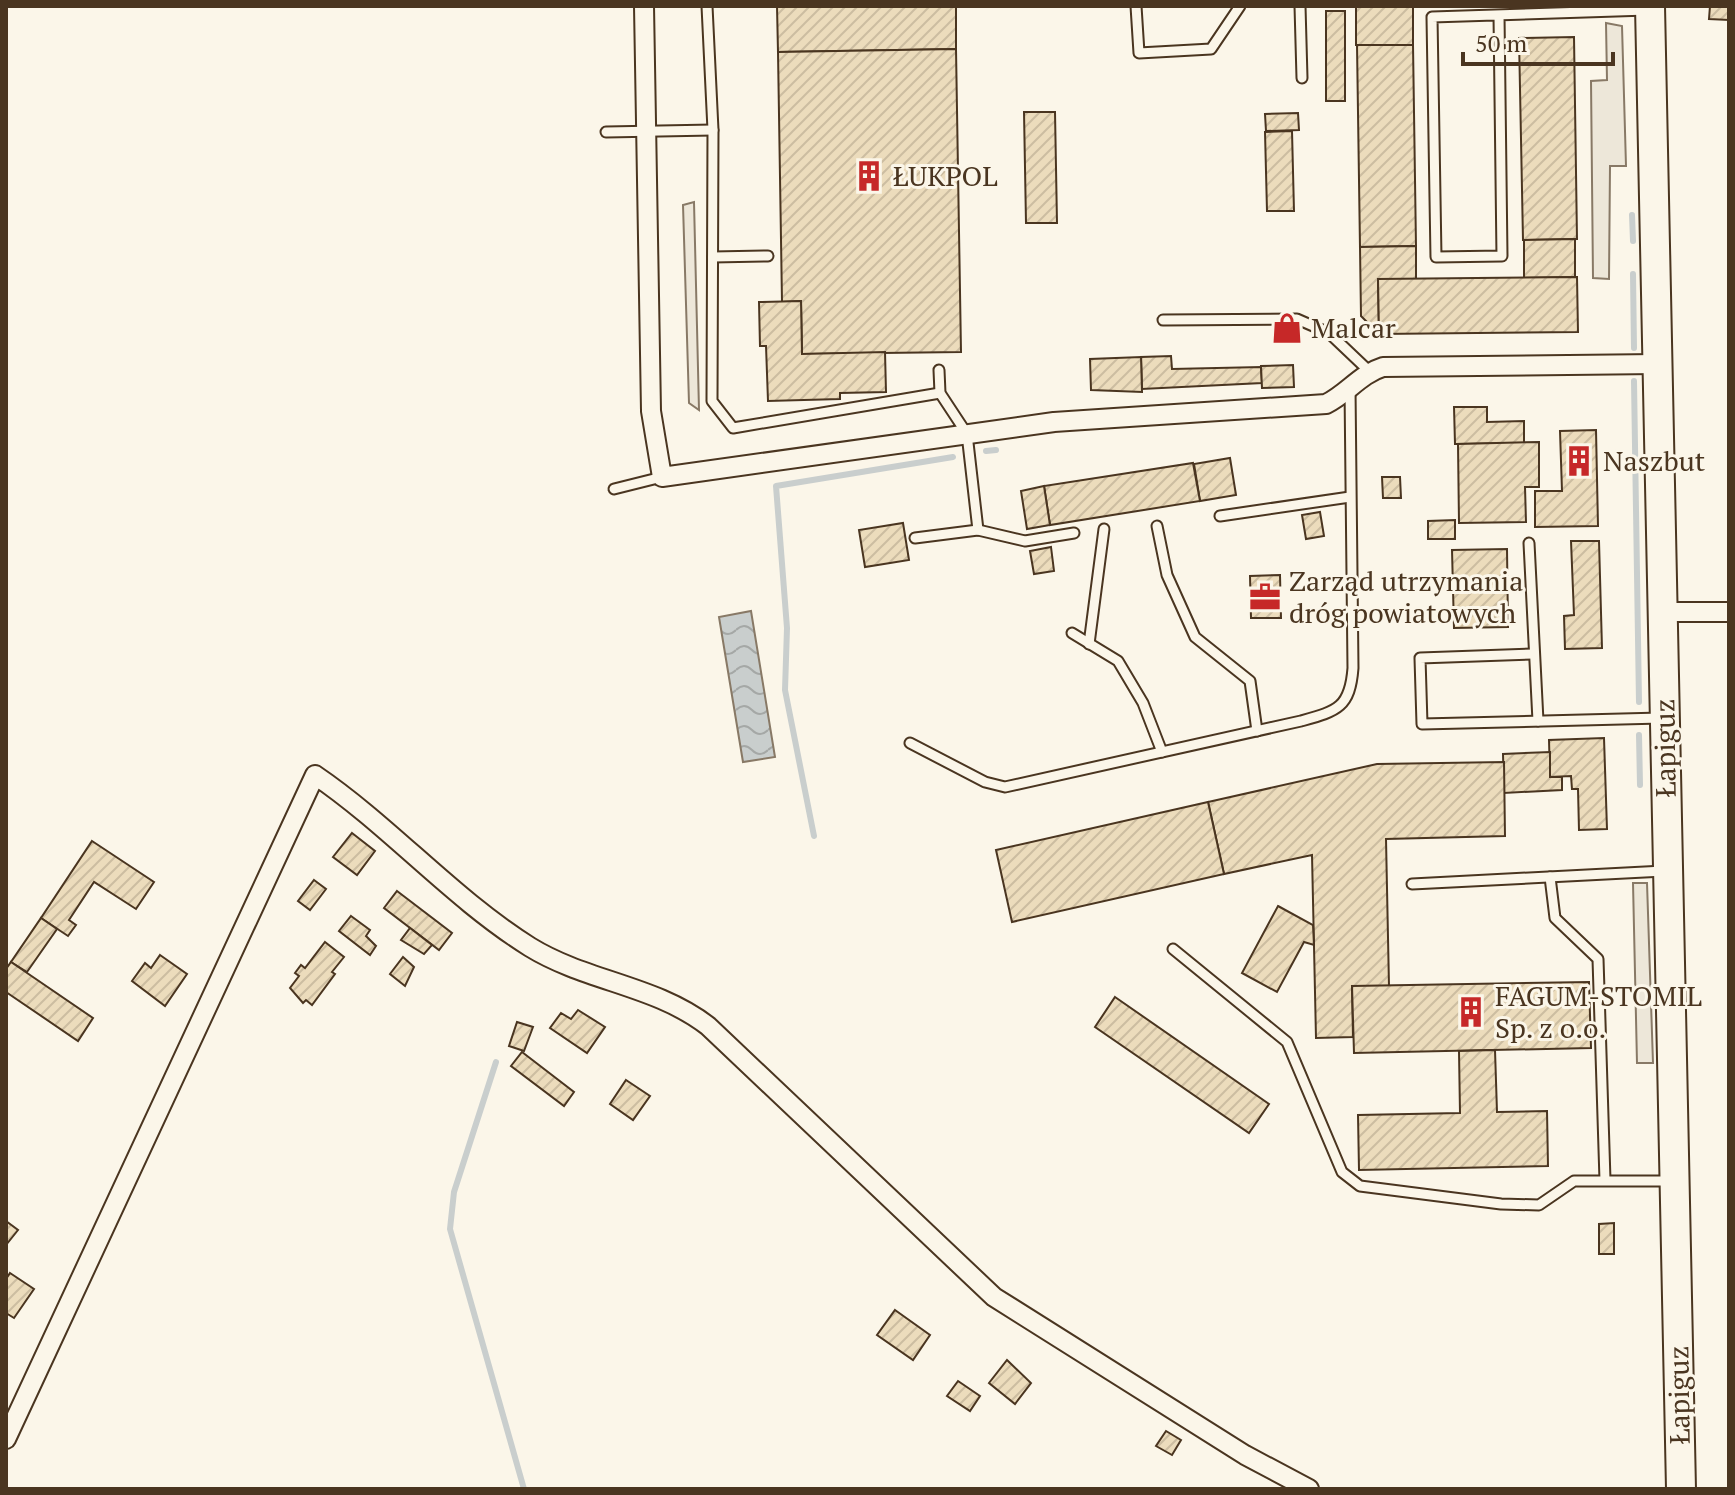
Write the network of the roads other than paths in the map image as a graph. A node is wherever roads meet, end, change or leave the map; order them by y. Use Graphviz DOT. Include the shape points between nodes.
graph roads {
  1 [pos="644,6"];
  2 [pos="707,6"];
  3 [pos="1136,6"];
  4 [pos="1240,6"];
  5 [pos="1300,6"];
  6 [pos="1650,8"];
  7 [pos="1499,15"];
  8 [pos="1302,78"];
  9 [pos="713,130"];
  10 [pos="645,131"];
  11 [pos="606,132"];
  12 [pos="768,256"];
  13 [pos="713,257"];
  14 [pos="1163,320"];
  15 [pos="1657,364"];
  16 [pos="939,370"];
  17 [pos="1369,371"];
  18 [pos="1350,388"];
  19 [pos="940,393"];
  20 [pos="967,434"];
  21 [pos="662,477"];
  22 [pos="614,489"];
  23 [pos="1350,497"];
  24 [pos="1220,516"];
  25 [pos="1157,526"];
  26 [pos="1104,529"];
  27 [pos="978,530"];
  28 [pos="1074,533"];
  29 [pos="915,538"];
  30 [pos="1529,543"];
  31 [pos="1662,612"];
  32 [pos="1729,612"];
  33 [pos="1072,633"];
  34 [pos="1089,644"];
  35 [pos="1533,654"];
  36 [pos="1664,718"];
  37 [pos="1538,721"];
  38 [pos="1257,731"];
  39 [pos="910,743"];
  40 [pos="1162,752"];
  41 [pos="1668,871"];
  42 [pos="1550,877"];
  43 [pos="1412,884"];
  44 [pos="1173,949"];
  45 [pos="1605,1180"];
  46 [pos="1674,1181"];
  47 [pos="6,1439"];
  48 [pos="1309,1489"];
  49 [pos="1681,1489"];
  1 -- 10 [label="street"];
  2 -- 9 [label="lane"];
  3 -- 4 [label="lane" via="1139,53 1211,49"];
  5 -- 8 [label="lane"];
  6 -- 7 [label="lane"];
  6 -- 15 [label="main road, Łapiguz"];
  7 -- 7 [label="lane" via="1432,17 1436,257 1502,256"];
  9 -- 10 [label="lane"];
  9 -- 13 [label="lane"];
  10 -- 11 [label="lane"];
  10 -- 21 [label="street" via="651,411"];
  12 -- 13 [label="lane"];
  13 -- 19 [label="lane" via="712,401 733,428"];
  14 -- 17 [label="lane" via="1297,319 1329,333"];
  15 -- 17 [label="street"];
  15 -- 31 [label="main road, Łapiguz"];
  16 -- 19 [label="lane"];
  17 -- 18 [label="street"];
  18 -- 20 [label="street" via="1326,404 1308,407 1138,415"];
  18 -- 23 [label="lane"];
  19 -- 20 [label="lane"];
  20 -- 21 [label="street"];
  20 -- 27 [label="lane"];
  21 -- 22 [label="lane"];
  23 -- 24 [label="lane"];
  23 -- 38 [label="lane" via="1350,693 1325,714"];
  25 -- 38 [label="lane" via="1167,575 1195,637 1250,681"];
  26 -- 34 [label="lane"];
  27 -- 28 [label="lane" via="1025,541"];
  27 -- 29 [label="lane"];
  30 -- 35 [label="lane"];
  31 -- 32 [label="street"];
  31 -- 36 [label="main road, Łapiguz"];
  33 -- 34 [label="lane"];
  34 -- 40 [label="lane" via="1118,661 1143,703"];
  35 -- 37 [label="lane"];
  35 -- 37 [label="lane" via="1420,658 1422,724"];
  36 -- 37 [label="lane"];
  36 -- 41 [label="main road, Łapiguz"];
  38 -- 40 [label="lane"];
  39 -- 40 [label="lane" via="1005,787"];
  41 -- 42 [label="lane"];
  41 -- 46 [label="main road, Łapiguz"];
  42 -- 43 [label="lane"];
  42 -- 45 [label="lane" via="1555,918 1598,959"];
  44 -- 45 [label="lane" via="1287,1042 1342,1172 1360,1186 1539,1205 1574,1181"];
  45 -- 46 [label="lane"];
  46 -- 49 [label="main road, Łapiguz"];
  47 -- 48 [label="street" via="315,775 532,948 691,1013 994,1297 1245,1455"];
}
